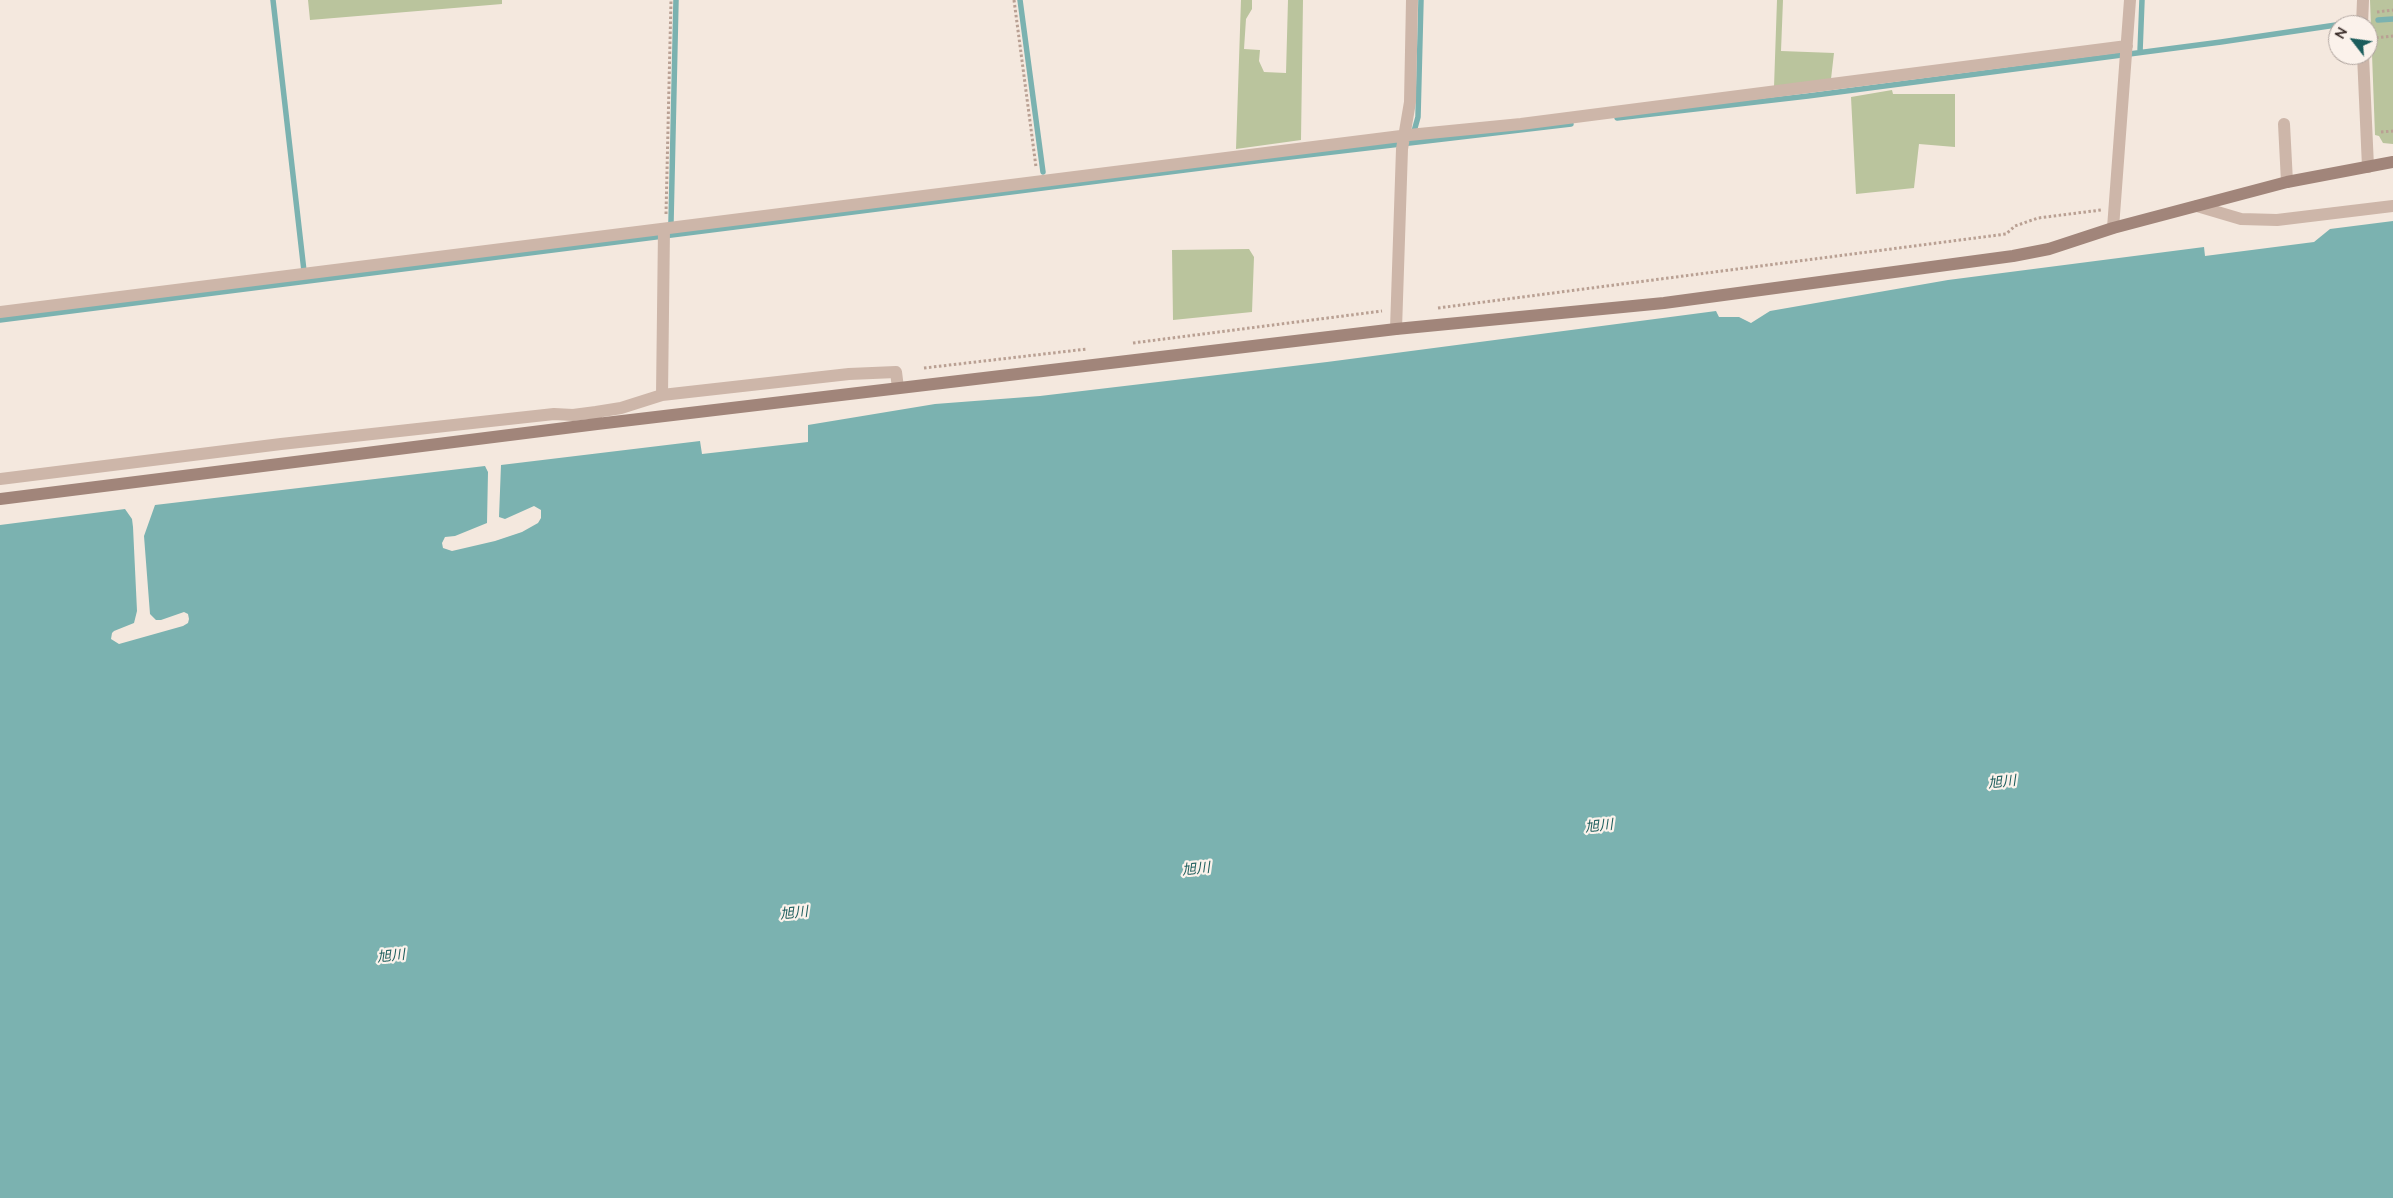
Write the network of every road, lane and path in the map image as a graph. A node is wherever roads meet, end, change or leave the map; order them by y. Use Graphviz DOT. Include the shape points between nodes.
graph roads {
  1 [pos="671,0"];
  2 [pos="1014,0"];
  3 [pos="1412,0"];
  4 [pos="2130,0"];
  5 [pos="2363,0"];
  6 [pos="2362,15"];
  7 [pos="2393,36"];
  8 [pos="2378,38"];
  9 [pos="2127,52"];
  10 [pos="2363,65"];
  11 [pos="2284,124"];
  12 [pos="2379,128"];
  13 [pos="2393,131"];
  14 [pos="1407,139"];
  15 [pos="2393,162"];
  16 [pos="2368,167"];
  17 [pos="1038,182"];
  18 [pos="2287,182"];
  19 [pos="2197,206"];
  20 [pos="2393,206"];
  21 [pos="2114,210"];
  22 [pos="2113,228"];
  23 [pos="664,235"];
  24 [pos="1432,308"];
  25 [pos="1396,309"];
  26 [pos="0,312"];
  27 [pos="1396,329"];
  28 [pos="1128,344"];
  29 [pos="1090,348"];
  30 [pos="922,368"];
  31 [pos="898,388"];
  32 [pos="662,395"];
  33 [pos="596,418"];
  34 [pos="0,479"];
  35 [pos="0,499"];
  1 -- 23 [label="path"];
  2 -- 17 [label="path"];
  3 -- 14 [label="street"];
  4 -- 9 [label="street"];
  5 -- 6 [label="street"];
  7 -- 8 [label="path"];
  9 -- 14 [label="street"];
  9 -- 21 [label="street"];
  10 -- 16 [label="street"];
  11 -- 18 [label="street"];
  12 -- 13 [label="path" via="2379,132"];
  14 -- 17 [label="street"];
  14 -- 25 [label="street"];
  15 -- 16 [label="street"];
  16 -- 18 [label="street"];
  17 -- 23 [label="street"];
  18 -- 19 [label="street"];
  19 -- 20 [label="street" via="2241,219 2268,220"];
  19 -- 22 [label="street"];
  21 -- 22 [label="street"];
  21 -- 24 [label="path" via="2038,218 2015,226 2006,234 1958,241"];
  22 -- 27 [label="street" via="2048,249 2003,258 1664,303"];
  23 -- 26 [label="street"];
  23 -- 32 [label="street"];
  25 -- 27 [label="street"];
  25 -- 28 [label="path"];
  27 -- 31 [label="street"];
  29 -- 30 [label="path"];
  31 -- 32 [label="street" via="896,372 849,374"];
  31 -- 33 [label="street"];
  32 -- 33 [label="street"];
  33 -- 34 [label="street" via="554,414"];
  33 -- 35 [label="street"];
}
